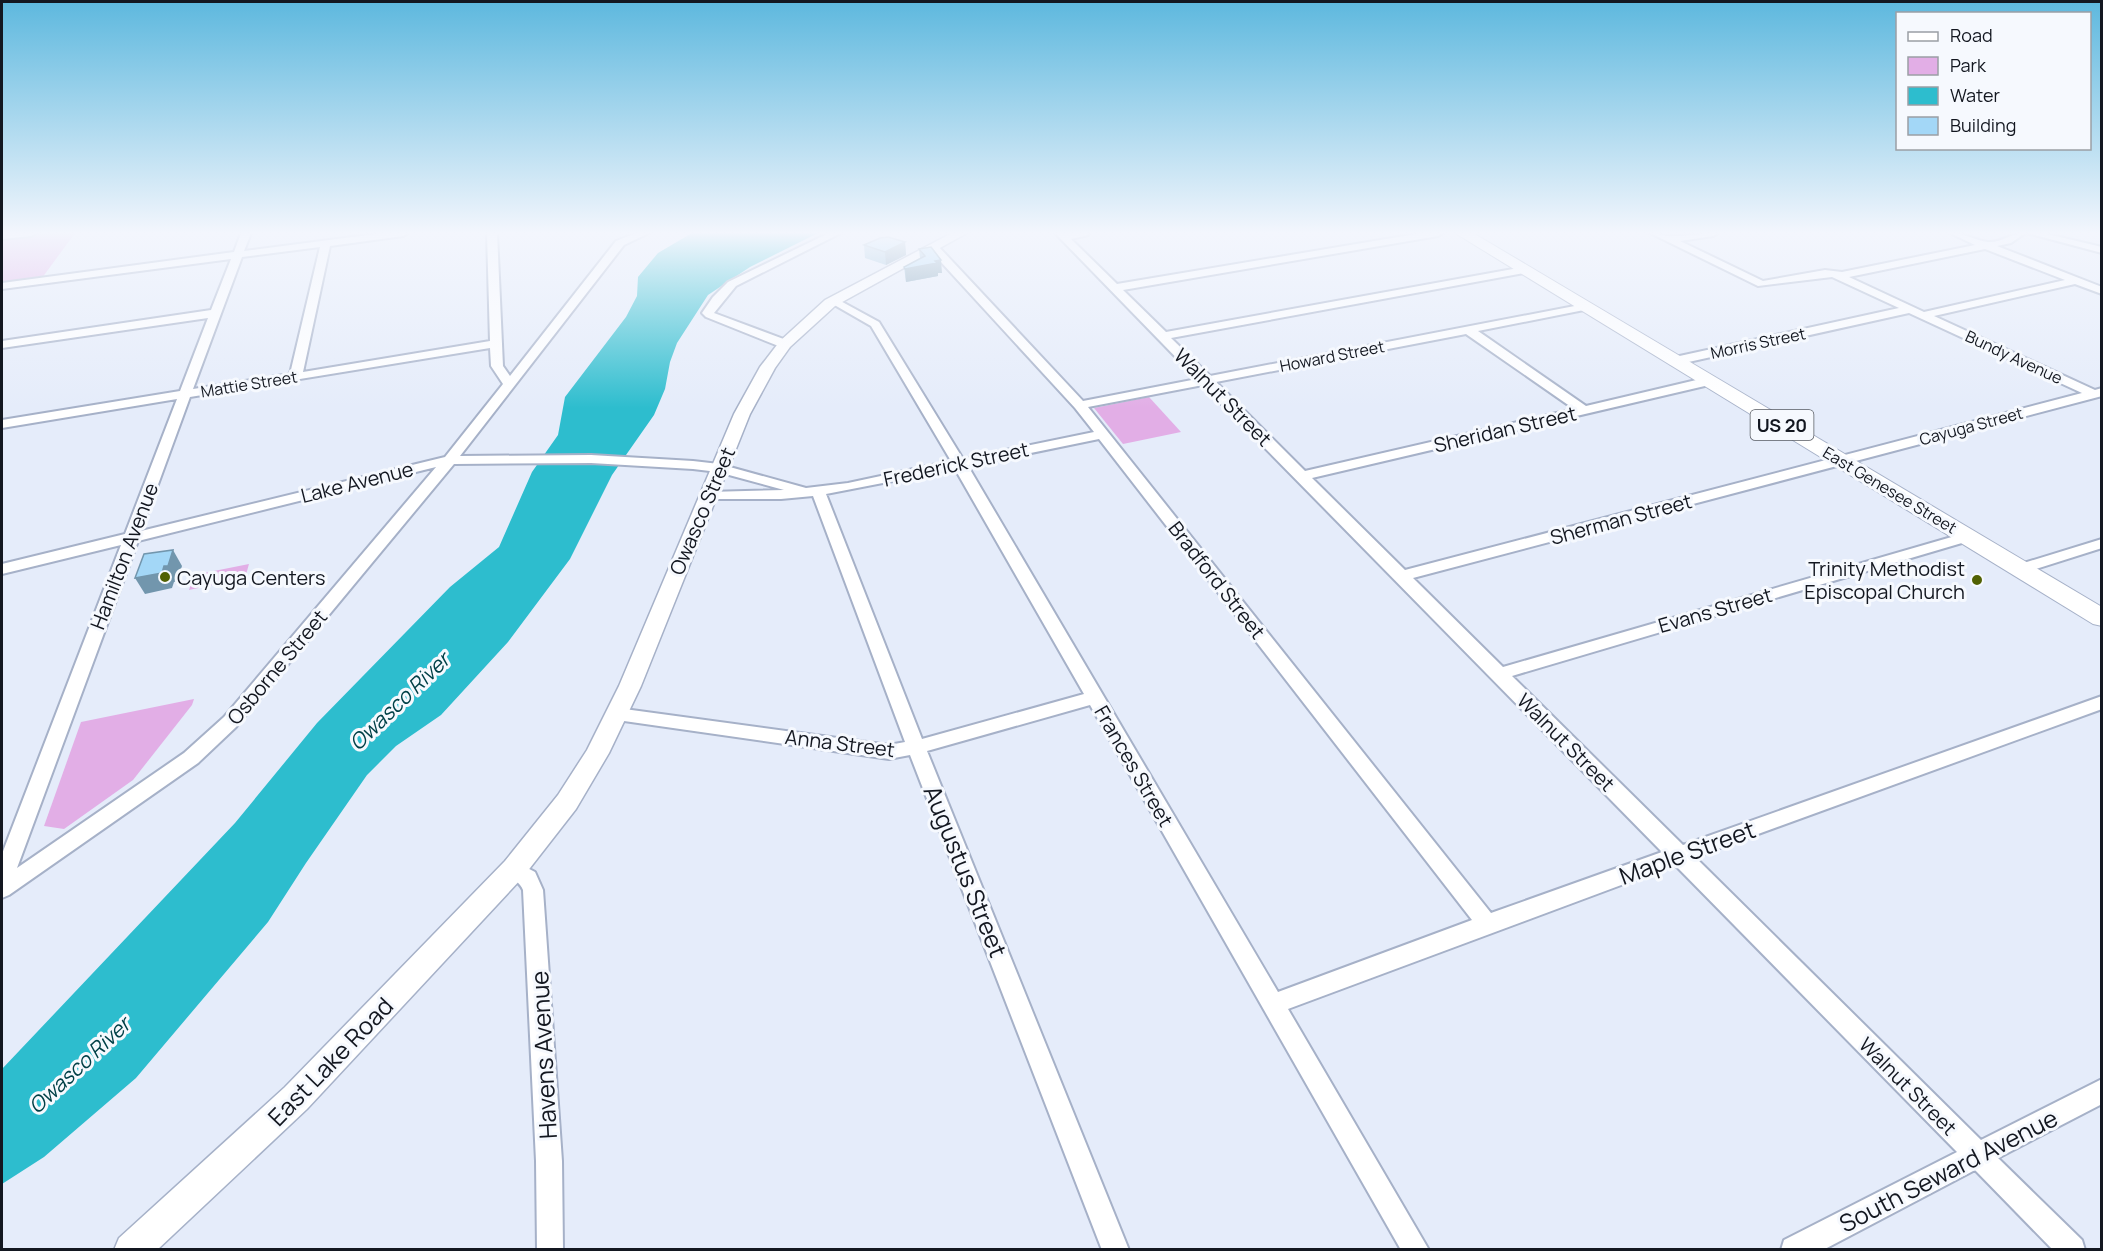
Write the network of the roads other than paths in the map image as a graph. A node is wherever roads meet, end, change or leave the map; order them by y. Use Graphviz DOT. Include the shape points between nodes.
graph roads {
  1 [pos="225,291"];
  2 [pos="315,291"];
  3 [pos="494,291"];
  4 [pos="582,291"];
  5 [pos="725,291"];
  6 [pos="853,291"];
  7 [pos="974,291"];
  8 [pos="1118,291"];
  9 [pos="1407,291"];
  10 [pos="1559,291"];
  11 [pos="1874,291"];
  12 [pos="2029,291"];
  13 [pos="835,301"];
  14 [pos="1585,307"];
  15 [pos="1912,309"];
  16 [pos="217,313"];
  17 [pos="1924,315"];
  18 [pos="1468,330"];
  19 [pos="1163,336"];
  20 [pos="2,344"];
  21 [pos="496,344"];
  22 [pos="785,344"];
  23 [pos="1675,361"];
  24 [pos="296,376"];
  25 [pos="1207,381"];
  26 [pos="1708,381"];
  27 [pos="509,384"];
  28 [pos="2098,393"];
  29 [pos="186,394"];
  30 [pos="1080,405"];
  31 [pos="1584,410"];
  32 [pos="2,424"];
  33 [pos="1103,434"];
  34 [pos="450,460"];
  35 [pos="1841,461"];
  36 [pos="959,463"];
  37 [pos="719,468"];
  38 [pos="1301,476"];
  39 [pos="814,492"];
  40 [pos="708,496"];
  41 [pos="1967,537"];
  42 [pos="130,538"];
  43 [pos="2102,543"];
  44 [pos="2,569"];
  45 [pos="2020,569"];
  46 [pos="1401,576"];
  47 [pos="2102,618"];
  48 [pos="1498,674"];
  49 [pos="1094,698"];
  50 [pos="2102,702"];
  51 [pos="617,714"];
  52 [pos="917,747"];
  53 [pos="1678,855"];
  54 [pos="517,865"];
  55 [pos="2,880"];
  56 [pos="2,889"];
  57 [pos="1487,924"];
  58 [pos="1273,1004"];
  59 [pos="2102,1091"];
  60 [pos="1977,1155"];
  61 [pos="131,1250"];
  62 [pos="550,1250"];
  63 [pos="1116,1250"];
  64 [pos="1416,1250"];
  65 [pos="1794,1250"];
  66 [pos="2072,1250"];
  1 -- 16 [label="street, Hamilton Avenue"];
  2 -- 24 [label="street"];
  3 -- 21 [label="street"];
  4 -- 27 [label="street, Osborne Street"];
  5 -- 22 [label="street" via="712,306 710,315"];
  6 -- 13 [label="main road, Owasco Street"];
  7 -- 30 [label="street, Bradford Street"];
  8 -- 19 [label="street, Walnut Street"];
  9 -- 19 [label="street"];
  10 -- 14 [label="highway, East Genesee Street / US 20"];
  11 -- 15 [label="street, Bundy Avenue"];
  12 -- 17 [label="street"];
  13 -- 22 [label="main road, Owasco Street"];
  13 -- 36 [label="street, Frances Street" via="875,324"];
  14 -- 18 [label="street, Howard Street"];
  14 -- 23 [label="highway, East Genesee Street / US 20"];
  15 -- 17 [label="street, Bundy Avenue"];
  15 -- 23 [label="street, Morris Street"];
  16 -- 20 [label="street"];
  16 -- 29 [label="street, Hamilton Avenue"];
  17 -- 28 [label="street, Bundy Avenue"];
  18 -- 25 [label="street, Howard Street"];
  18 -- 31 [label="street"];
  19 -- 25 [label="street, Walnut Street"];
  21 -- 24 [label="street, Mattie Street"];
  21 -- 27 [label="street" via="497,366"];
  22 -- 37 [label="main road, Owasco Street" via="742,414"];
  23 -- 26 [label="highway, East Genesee Street / US 20"];
  24 -- 29 [label="street, Mattie Street"];
  25 -- 30 [label="street, Howard Street"];
  25 -- 38 [label="street, Walnut Street"];
  26 -- 31 [label="street, Sheridan Street"];
  26 -- 35 [label="highway, East Genesee Street / US 20"];
  27 -- 34 [label="street, Osborne Street"];
  28 -- 35 [label="street, Cayuga Street"];
  29 -- 32 [label="street, Mattie Street"];
  29 -- 42 [label="street, Hamilton Avenue"];
  30 -- 33 [label="street, Bradford Street"];
  31 -- 38 [label="street, Sheridan Street"];
  33 -- 36 [label="street, Frederick Street"];
  33 -- 57 [label="street, Bradford Street"];
  34 -- 37 [label="street, Lake Avenue" via="650,462"];
  34 -- 42 [label="street, Lake Avenue"];
  34 -- 56 [label="street, Osborne Street" via="230,722 191,758"];
  35 -- 41 [label="highway, East Genesee Street / US 20"];
  35 -- 46 [label="street, Sherman Street"];
  36 -- 39 [label="street, Frederick Street"];
  36 -- 49 [label="street, Frances Street"];
  37 -- 39 [label="street, Frederick Street"];
  37 -- 40 [label="main road, Owasco Street"];
  38 -- 46 [label="street, Walnut Street"];
  39 -- 40 [label="street, Frederick Street"];
  39 -- 52 [label="street, Augustus Street"];
  40 -- 51 [label="main road, Owasco Street"];
  41 -- 45 [label="highway, East Genesee Street / US 20"];
  41 -- 48 [label="street, Evans Street"];
  42 -- 44 [label="street, Lake Avenue"];
  42 -- 55 [label="street, Hamilton Avenue"];
  43 -- 45 [label="street"];
  45 -- 47 [label="highway, East Genesee Street / US 20"];
  46 -- 48 [label="street, Walnut Street"];
  48 -- 53 [label="street, Walnut Street"];
  49 -- 52 [label="street, Anna Street"];
  49 -- 58 [label="street, Frances Street"];
  50 -- 53 [label="street, Maple Street"];
  51 -- 52 [label="street, Anna Street" via="889,752"];
  51 -- 54 [label="main road, Owasco Street" via="573,794"];
  52 -- 63 [label="street, Augustus Street"];
  53 -- 57 [label="street, Maple Street"];
  53 -- 60 [label="street, Walnut Street"];
  54 -- 61 [label="main road, East Lake Road" via="296,1098"];
  54 -- 62 [label="street, Havens Avenue" via="532,890 549,1161"];
  57 -- 58 [label="street, Maple Street"];
  58 -- 64 [label="street, Frances Street"];
  59 -- 60 [label="street, South Seward Avenue"];
  60 -- 65 [label="street, South Seward Avenue"];
  60 -- 66 [label="street, Walnut Street"];
}
